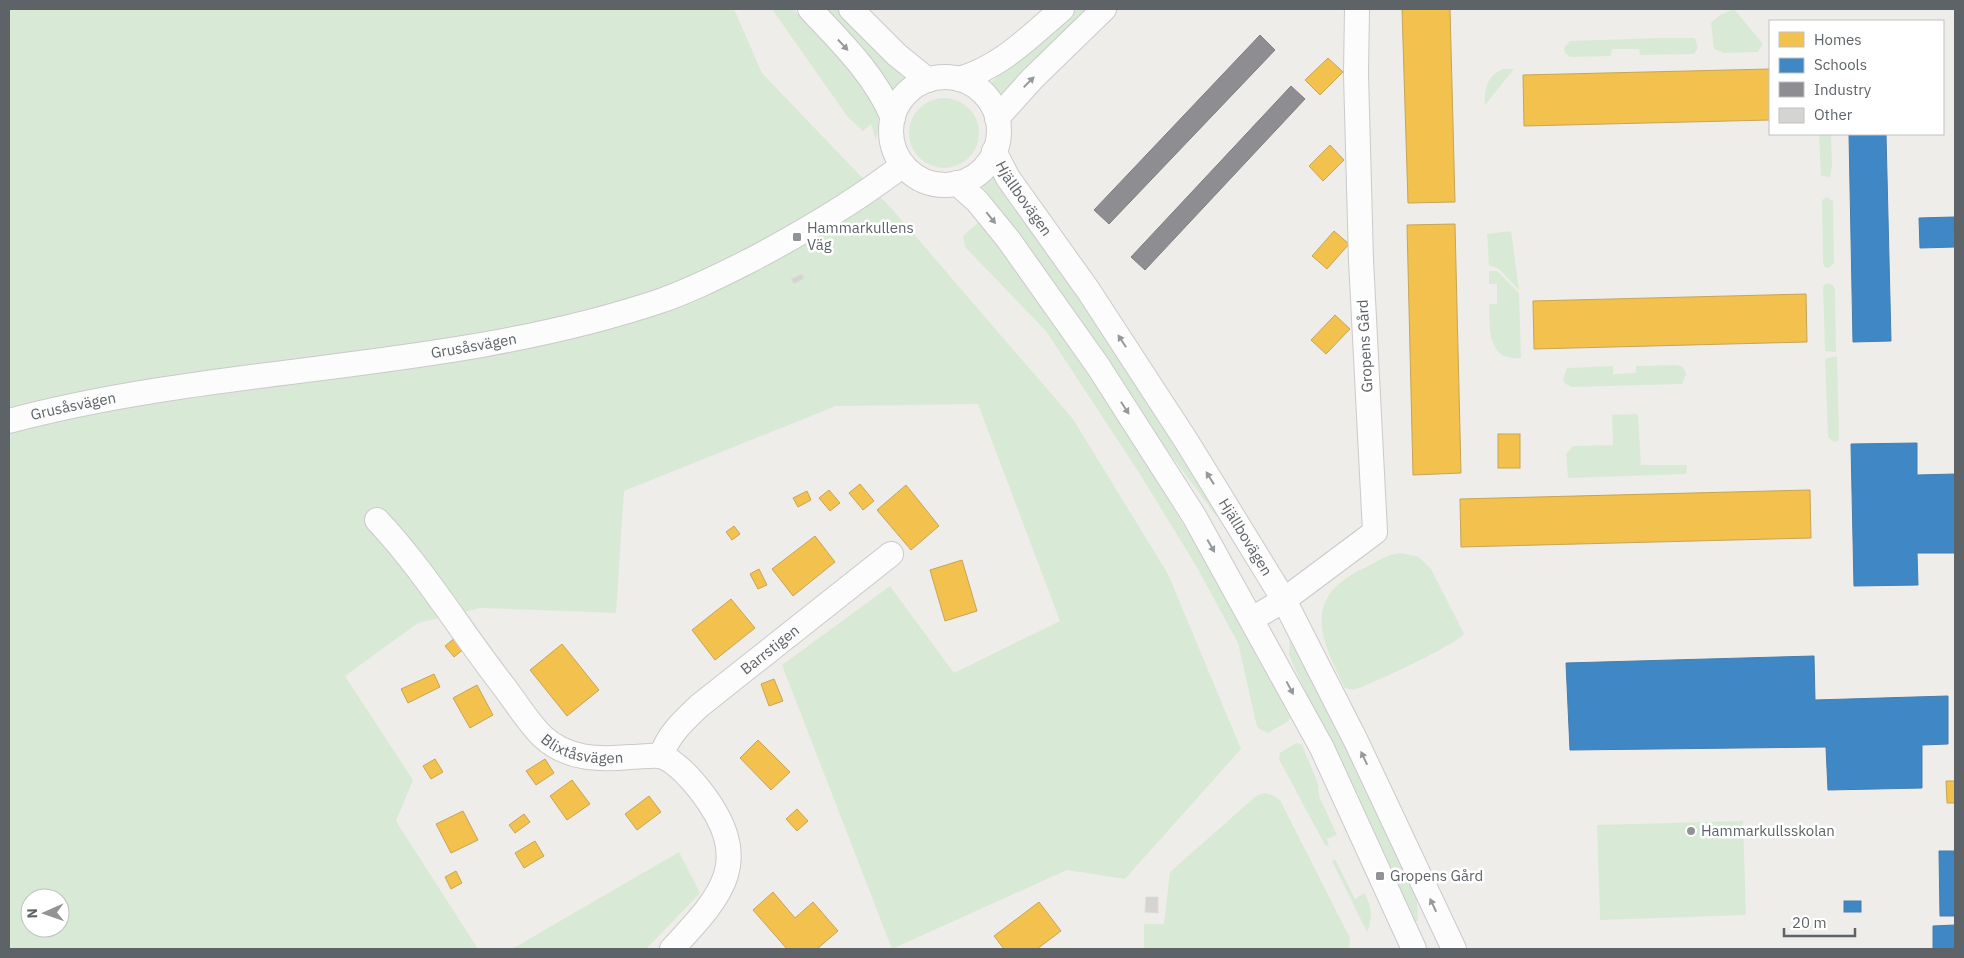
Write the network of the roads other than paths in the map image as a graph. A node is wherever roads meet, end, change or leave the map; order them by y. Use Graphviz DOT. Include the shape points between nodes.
graph roads {
  1 [pos="810,9"];
  2 [pos="851,9"];
  3 [pos="1062,9"];
  4 [pos="1104,9"];
  5 [pos="1357,9"];
  6 [pos="959,79"];
  7 [pos="928,80"];
  8 [pos="893,118"];
  9 [pos="997,118"];
  10 [pos="994,151"];
  11 [pos="904,165"];
  12 [pos="957,183"];
  13 [pos="9,421"];
  14 [pos="376,520"];
  15 [pos="891,554"];
  16 [pos="1284,600"];
  17 [pos="1252,619"];
  18 [pos="661,756"];
  19 [pos="1450,941"];
  20 [pos="1411,948"];
  21 [pos="672,949"];
  1 -- 8 [label="street, one-way" via="855,58"];
  2 -- 7 [label="street"];
  3 -- 6 [label="street" via="999,62 980,73"];
  9 -- 4 [label="street, one-way" via="1032,78"];
  5 -- 16 [label="street, Gropens Gård" via="1361,260 1375,532"];
  6 -- 7 [label="street" via="943,77"];
  6 -- 9 [label="street" via="985,96"];
  7 -- 8 [label="street" via="908,92 898,104"];
  8 -- 11 [label="street" via="893,143"];
  9 -- 10 [label="street" via="998,135"];
  10 -- 12 [label="street" via="982,169"];
  16 -- 10 [label="street, Hjällbovägen, one-way" via="1187,442 1088,290 1008,178"];
  11 -- 12 [label="street" via="925,181 944,185"];
  11 -- 13 [label="street, Grusåsvägen" via="797,236 714,279 661,301 488,344 119,395"];
  12 -- 17 [label="street, one-way" via="977,200 1008,239 1098,366 1194,516"];
  14 -- 18 [label="street, Blixtåsvägen" via="402,547 498,680 550,743 574,755 589,758"];
  15 -- 18 [label="street, Barrstigen" via="699,706 675,729"];
  16 -- 17 [label="street, Gropens Gård"];
  19 -- 16 [label="street, Hjällbovägen, one-way" via="1356,741"];
  17 -- 20 [label="street, one-way" via="1322,748"];
  18 -- 21 [label="street" via="693,782 712,806 724,832 728,851 726,878 721,891 709,910"];
  19 -- 20 [label="street"];
}
